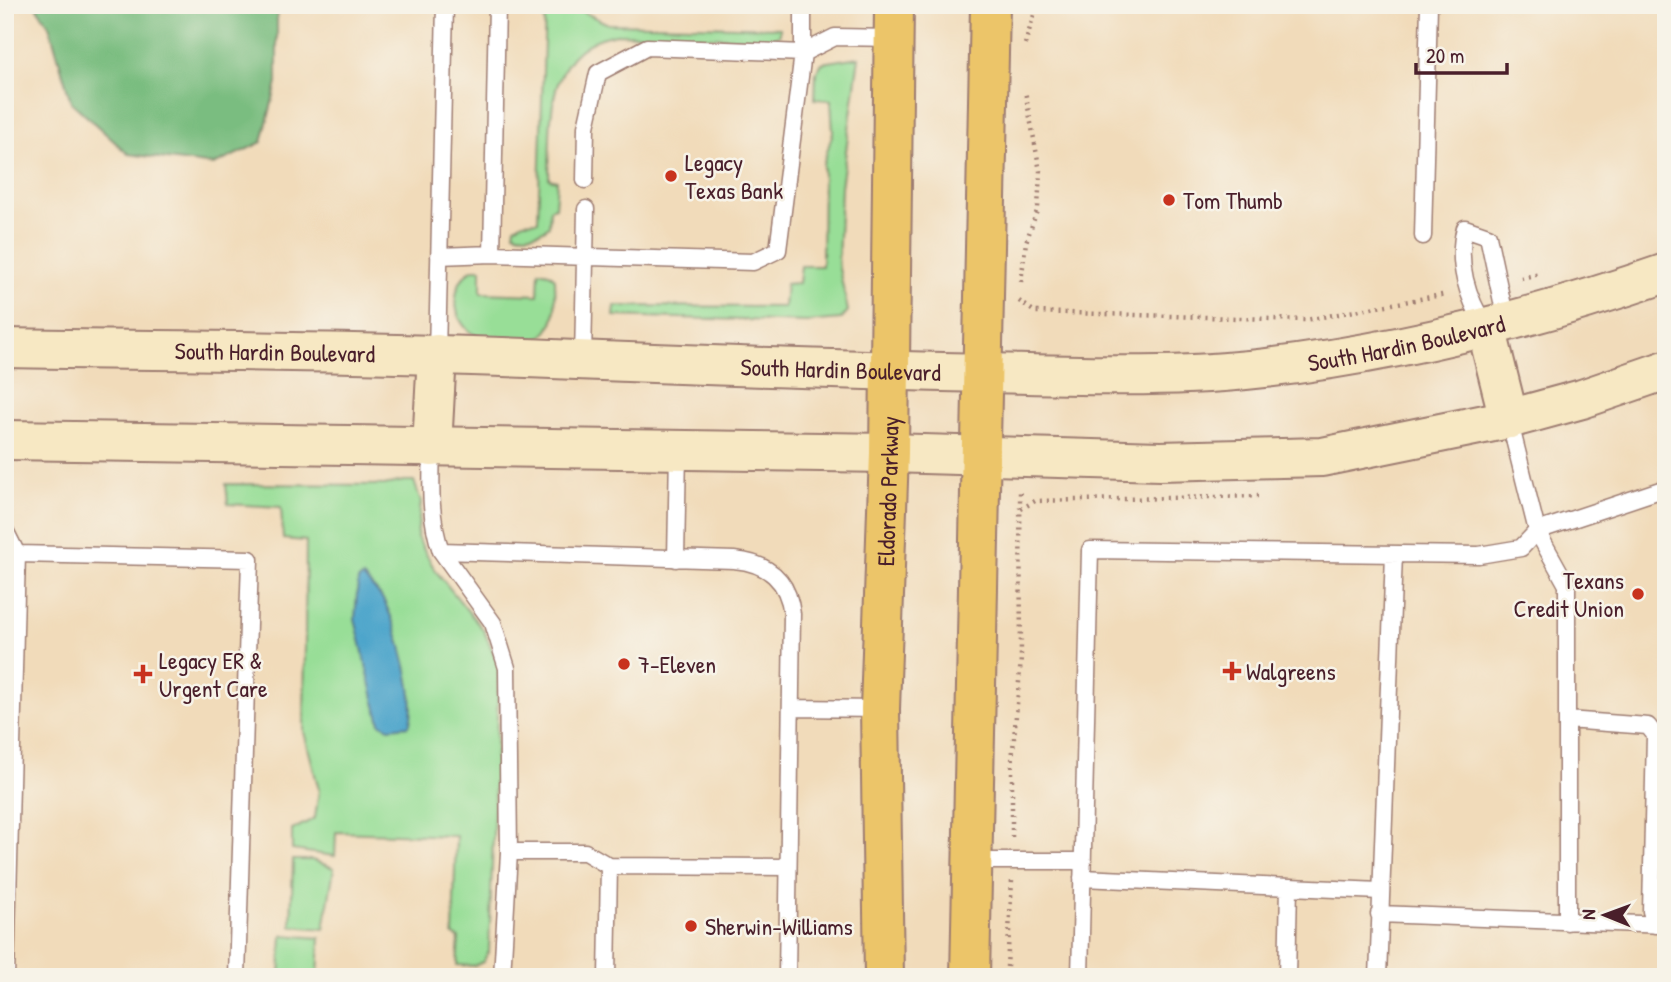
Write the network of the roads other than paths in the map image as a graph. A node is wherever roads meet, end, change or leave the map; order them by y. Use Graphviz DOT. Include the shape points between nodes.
graph roads {
  1 [pos="445,5"];
  2 [pos="497,5"];
  3 [pos="803,5"];
  4 [pos="990,5"];
  5 [pos="1429,5"];
  6 [pos="893,22"];
  7 [pos="803,53"];
  8 [pos="585,180"];
  9 [pos="586,209"];
  10 [pos="1423,236"];
  11 [pos="492,254"];
  12 [pos="439,256"];
  13 [pos="584,257"];
  14 [pos="1666,273"];
  15 [pos="1486,327"];
  16 [pos="5,348"];
  17 [pos="437,354"];
  18 [pos="583,360"];
  19 [pos="1666,370"];
  20 [pos="890,372"];
  21 [pos="981,373"];
  22 [pos="1509,419"];
  23 [pos="7,447"];
  24 [pos="432,447"];
  25 [pos="678,450"];
  26 [pos="888,453"];
  27 [pos="978,456"];
  28 [pos="1666,488"];
  29 [pos="5,530"];
  30 [pos="1537,531"];
  31 [pos="441,551"];
  32 [pos="17,554"];
  33 [pos="1394,554"];
  34 [pos="676,559"];
  35 [pos="792,708"];
  36 [pos="880,709"];
  37 [pos="1567,720"];
  38 [pos="509,852"];
  39 [pos="972,861"];
  40 [pos="1083,861"];
  41 [pos="609,866"];
  42 [pos="787,867"];
  43 [pos="1082,878"];
  44 [pos="1289,887"];
  45 [pos="1380,891"];
  46 [pos="1379,914"];
  47 [pos="1567,922"];
  48 [pos="1660,925"];
  49 [pos="6,977"];
  50 [pos="237,977"];
  51 [pos="502,977"];
  52 [pos="607,977"];
  53 [pos="787,977"];
  54 [pos="884,977"];
  55 [pos="970,977"];
  56 [pos="1080,977"];
  57 [pos="1287,977"];
  58 [pos="1378,977"];
  1 -- 12 [label="lane"];
  2 -- 11 [label="lane"];
  3 -- 7 [label="lane"];
  4 -- 21 [label="main road"];
  5 -- 10 [label="lane"];
  6 -- 7 [label="lane" via="835,37"];
  6 -- 20 [label="main road, Eldorado Parkway"];
  7 -- 8 [label="lane" via="647,47 598,73 586,127"];
  7 -- 13 [label="lane" via="778,250 753,262"];
  9 -- 13 [label="lane"];
  11 -- 12 [label="lane"];
  11 -- 13 [label="lane"];
  12 -- 17 [label="lane"];
  13 -- 18 [label="lane"];
  14 -- 15 [label="main road, South Hardin Boulevard" via="1580,303"];
  15 -- 15 [label="lane" via="1503,306 1498,282 1488,236 1465,228 1460,248 1471,305"];
  15 -- 21 [label="main road, South Hardin Boulevard" via="1264,368 1156,375"];
  15 -- 22 [label="main road"];
  16 -- 17 [label="main road, South Hardin Boulevard"];
  17 -- 18 [label="main road, South Hardin Boulevard"];
  17 -- 24 [label="main road"];
  18 -- 20 [label="main road, South Hardin Boulevard"];
  19 -- 22 [label="main road"];
  20 -- 21 [label="main road, South Hardin Boulevard"];
  20 -- 26 [label="main road, Eldorado Parkway"];
  21 -- 27 [label="main road"];
  22 -- 27 [label="main road" via="1322,457 1160,461"];
  22 -- 30 [label="lane"];
  23 -- 24 [label="main road"];
  24 -- 25 [label="main road"];
  24 -- 31 [label="lane" via="431,506"];
  25 -- 26 [label="main road"];
  25 -- 34 [label="lane"];
  26 -- 27 [label="main road"];
  26 -- 36 [label="main road, Eldorado Parkway"];
  27 -- 39 [label="main road"];
  28 -- 30 [label="lane"];
  29 -- 32 [label="lane"];
  30 -- 33 [label="lane" via="1521,548 1479,555"];
  30 -- 37 [label="lane" via="1567,585"];
  31 -- 34 [label="lane"];
  31 -- 38 [label="lane" via="485,610 504,650"];
  32 -- 49 [label="lane"];
  32 -- 50 [label="lane" via="250,559"];
  33 -- 40 [label="lane" via="1090,550"];
  33 -- 45 [label="lane"];
  34 -- 35 [label="lane" via="746,561 780,578 790,600"];
  35 -- 36 [label="lane"];
  35 -- 42 [label="lane"];
  36 -- 54 [label="main road, Eldorado Parkway"];
  37 -- 47 [label="lane"];
  37 -- 48 [label="lane" via="1648,726 1654,735 1651,912"];
  38 -- 41 [label="lane" via="585,852"];
  38 -- 51 [label="lane"];
  39 -- 40 [label="lane"];
  39 -- 55 [label="main road"];
  40 -- 43 [label="lane"];
  41 -- 42 [label="lane"];
  41 -- 52 [label="lane"];
  42 -- 53 [label="lane"];
  43 -- 44 [label="lane"];
  43 -- 56 [label="lane"];
  44 -- 45 [label="lane"];
  44 -- 57 [label="lane"];
  45 -- 46 [label="lane"];
  46 -- 47 [label="lane"];
  46 -- 58 [label="lane"];
  47 -- 48 [label="lane"];
}
